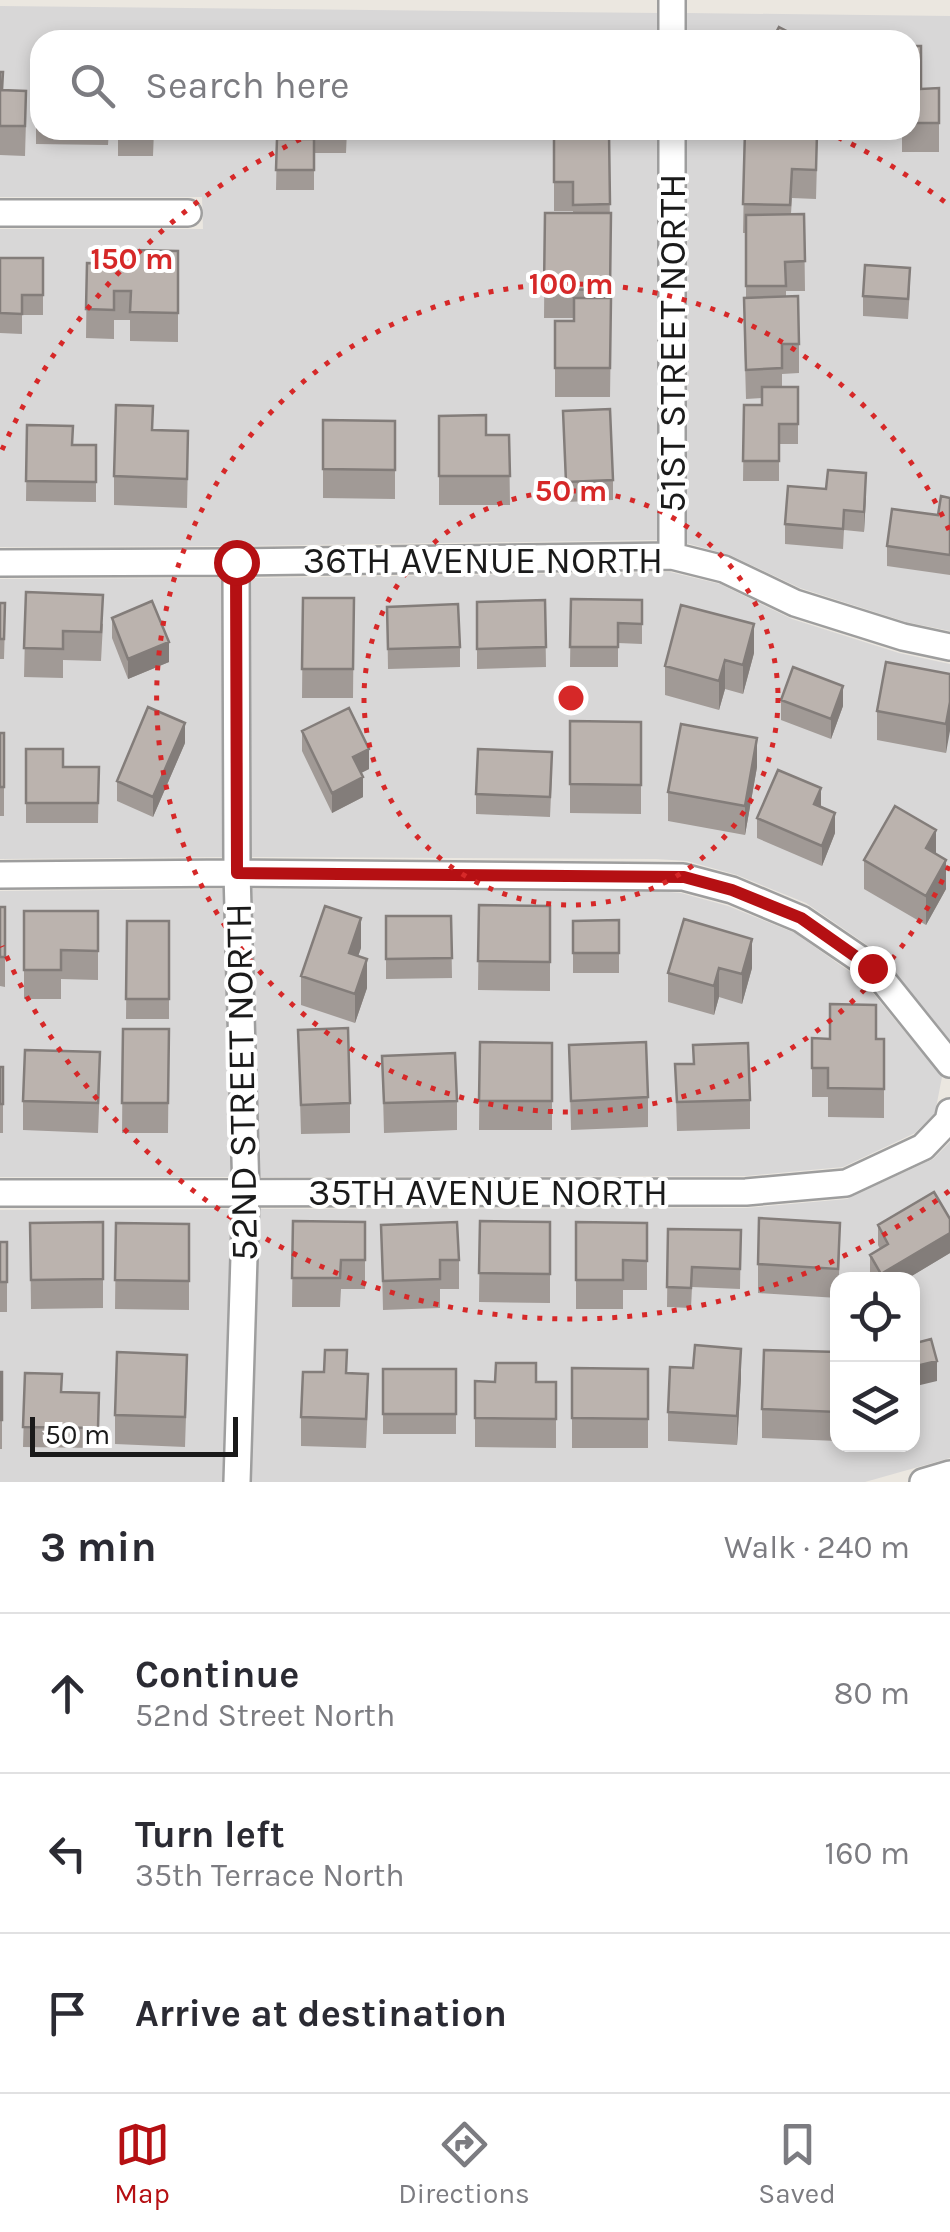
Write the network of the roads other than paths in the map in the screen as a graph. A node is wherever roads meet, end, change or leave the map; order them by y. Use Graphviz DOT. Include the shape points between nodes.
graph roads {
  1 [pos="672,0"];
  2 [pos="672,30"];
  3 [pos="672,140"];
  4 [pos="0,213"];
  5 [pos="188,214"];
  6 [pos="672,556"];
  7 [pos="236,562"];
  8 [pos="0,563"];
  9 [pos="950,648"];
  10 [pos="237,873"];
  11 [pos="0,875"];
  12 [pos="950,1064"];
  13 [pos="950,1112"];
  14 [pos="246,1193"];
  15 [pos="0,1194"];
  16 [pos="950,1474"];
  17 [pos="237,1482"];
  18 [pos="922,1482"];
  1 -- 2 [label="street"];
  3 -- 6 [label="street, 51ST STREET NORTH"];
  4 -- 5 [label="street"];
  6 -- 7 [label="street, 36TH AVENUE NORTH"];
  6 -- 9 [label="street, 36TH AVENUE NORTH" via="724,569 795,603"];
  7 -- 8 [label="street, 36TH AVENUE NORTH"];
  7 -- 10 [label="street, 52ND STREET NORTH"];
  10 -- 11 [label="street"];
  10 -- 12 [label="street" via="684,877 801,918 844,948 872,968"];
  10 -- 14 [label="street, 52ND STREET NORTH"];
  13 -- 14 [label="street, 35TH AVENUE NORTH" via="923,1147 846,1182 746,1192"];
  14 -- 15 [label="street, 35TH AVENUE NORTH"];
  14 -- 17 [label="street, 52ND STREET NORTH"];
  16 -- 18 [label="street"];
}
